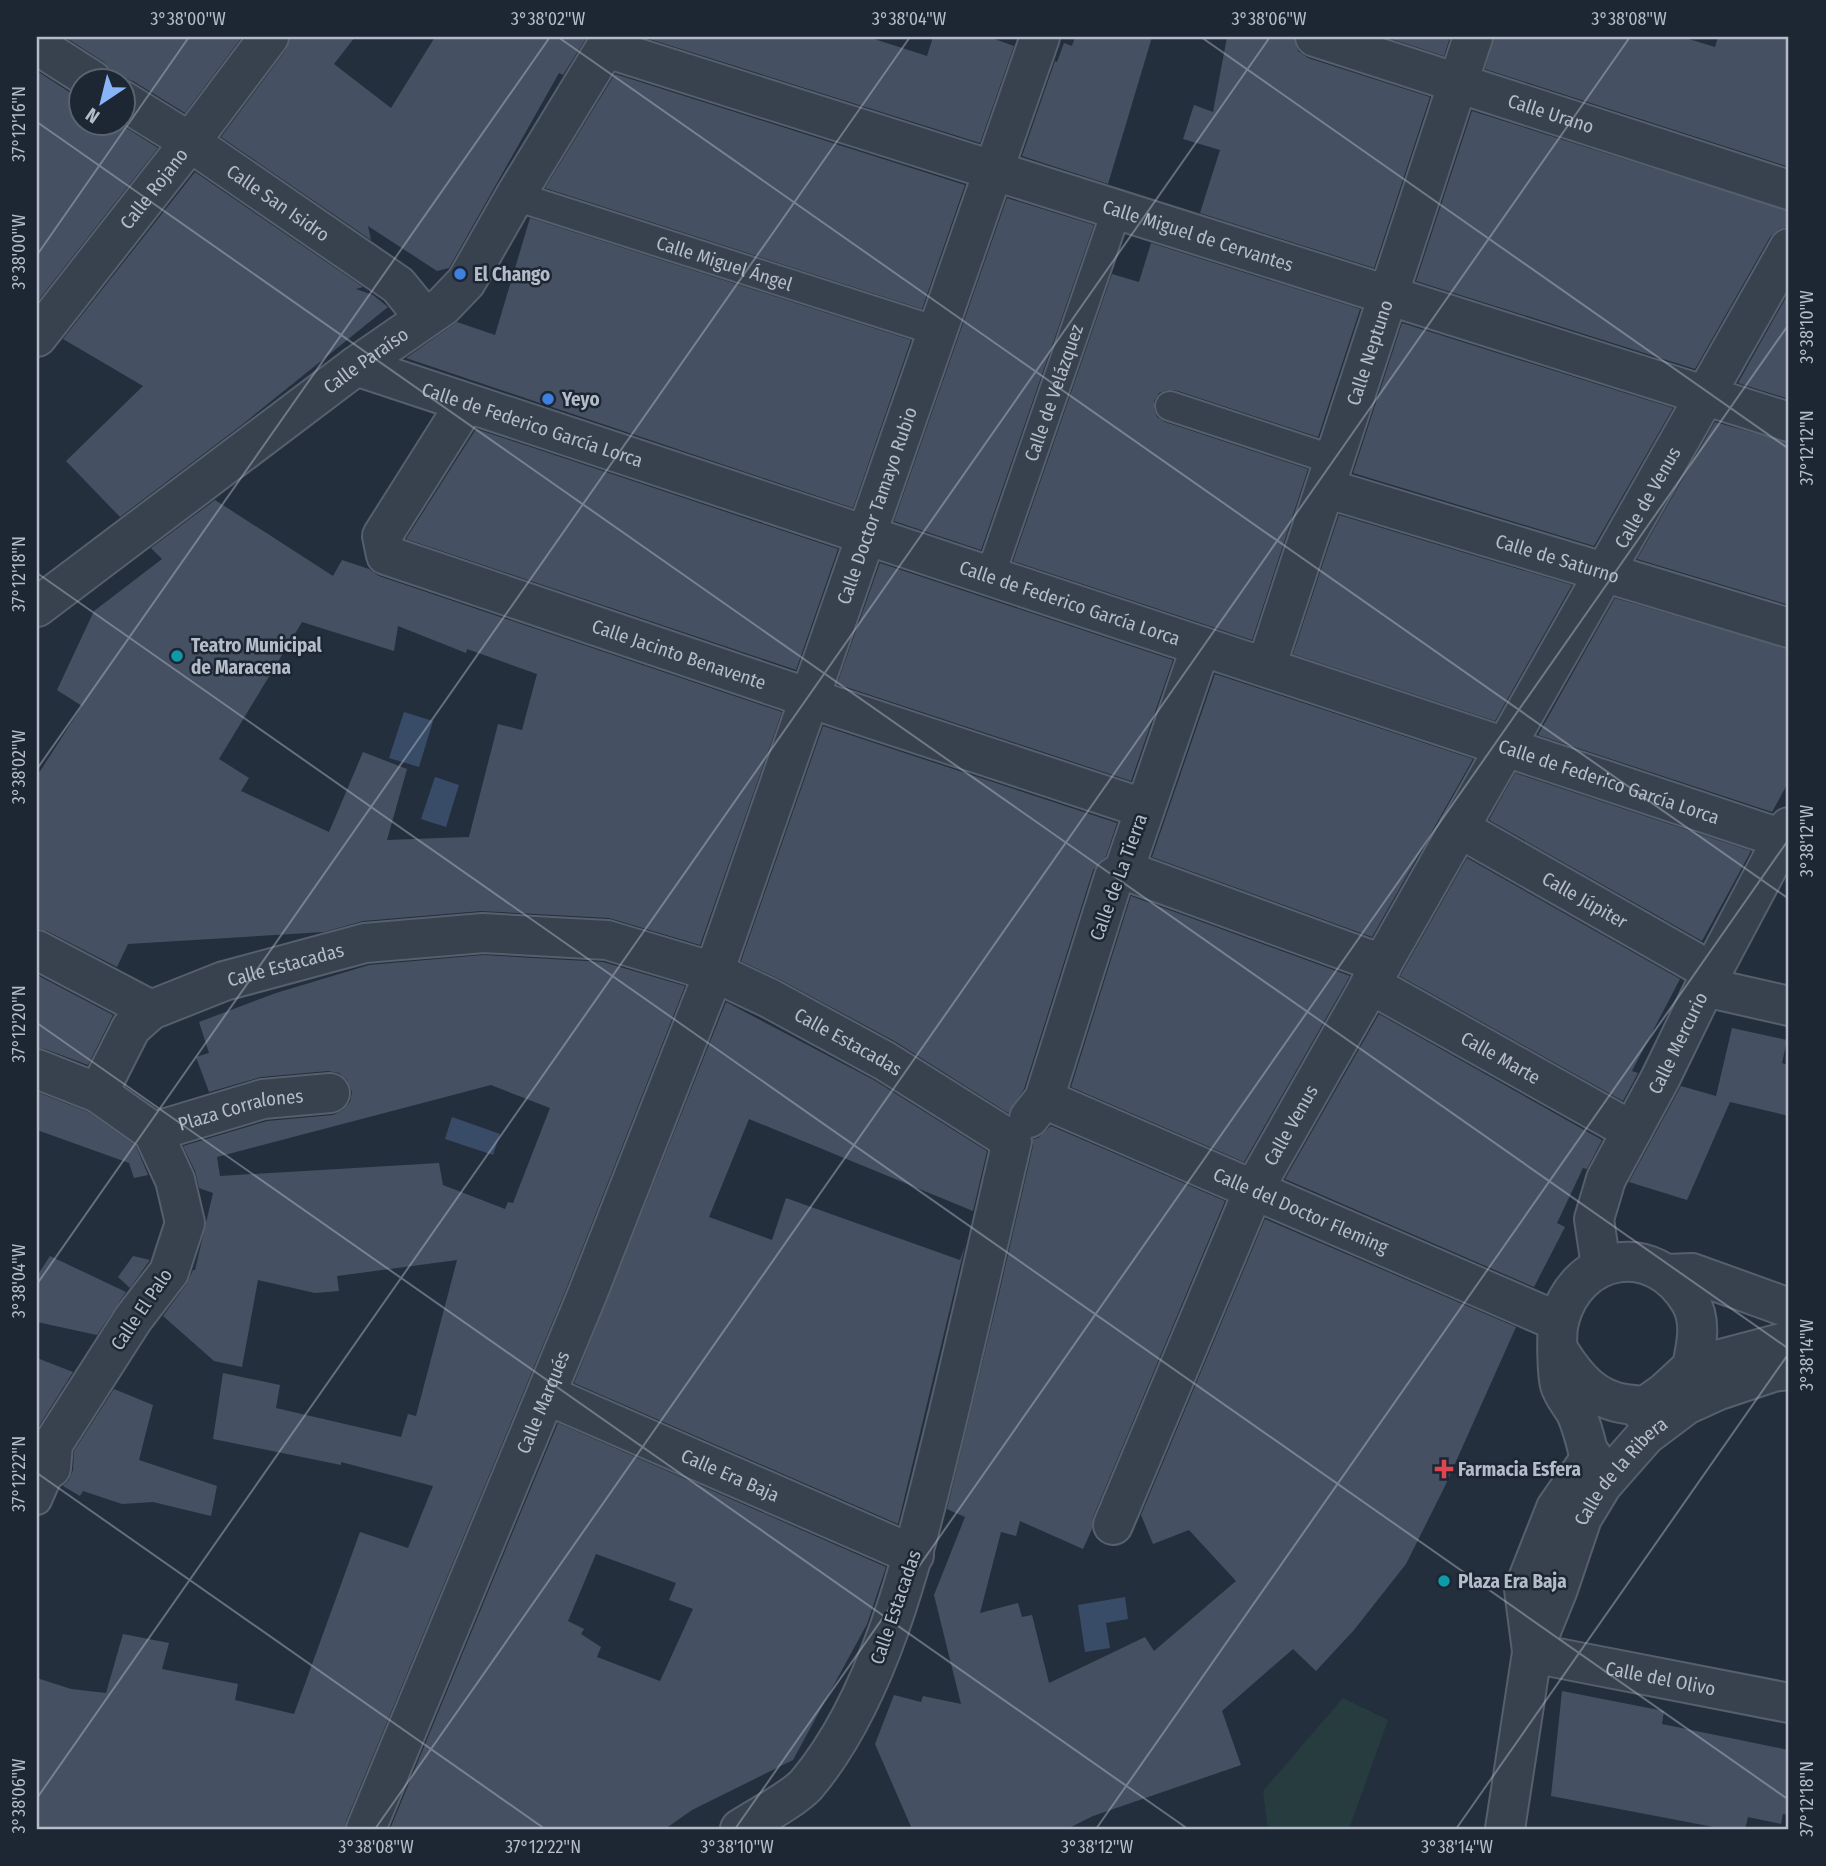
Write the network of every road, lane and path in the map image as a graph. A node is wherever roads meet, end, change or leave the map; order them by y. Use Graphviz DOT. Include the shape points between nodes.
graph roads {
  1 [pos="269,37"];
  2 [pos="1040,37"];
  3 [pos="1315,37"];
  4 [pos="1474,37"];
  5 [pos="609,42"];
  6 [pos="37,45"];
  7 [pos="70,66"];
  8 [pos="1458,84"];
  9 [pos="136,109"];
  10 [pos="190,142"];
  11 [pos="993,171"];
  12 [pos="1789,190"];
  13 [pos="515,196"];
  14 [pos="1117,209"];
  15 [pos="1789,248"];
  16 [pos="1388,296"];
  17 [pos="425,318"];
  18 [pos="937,331"];
  19 [pos="37,337"];
  20 [pos="356,366"];
  21 [pos="1705,396"];
  22 [pos="466,403"];
  23 [pos="1170,406"];
  24 [pos="1789,422"];
  25 [pos="1330,474"];
  26 [pos="866,536"];
  27 [pos="1603,571"];
  28 [pos="990,576"];
  29 [pos="37,607"];
  30 [pos="1789,628"];
  31 [pos="1201,646"];
  32 [pos="1266,667"];
  33 [pos="809,698"];
  34 [pos="1506,747"];
  35 [pos="1143,808"];
  36 [pos="1459,828"];
  37 [pos="1786,833"];
  38 [pos="1124,870"];
  39 [pos="37,950"];
  40 [pos="714,972"];
  41 [pos="1376,974"];
  42 [pos="1709,979"];
  43 [pos="1789,1006"];
  44 [pos="151,1010"];
  45 [pos="37,1069"];
  46 [pos="99,1093"];
  47 [pos="330,1093"];
  48 [pos="1044,1099"];
  49 [pos="1632,1131"];
  50 [pos="153,1132"];
  51 [pos="1012,1141"];
  52 [pos="1254,1189"];
  53 [pos="1601,1266"];
  54 [pos="1666,1274"];
  55 [pos="1789,1308"];
  56 [pos="1558,1336"];
  57 [pos="1789,1341"];
  58 [pos="1789,1370"];
  59 [pos="547,1395"];
  60 [pos="1673,1399"];
  61 [pos="1590,1459"];
  62 [pos="44,1484"];
  63 [pos="1113,1525"];
  64 [pos="914,1555"];
  65 [pos="1532,1653"];
  66 [pos="1789,1703"];
  67 [pos="366,1829"];
  68 [pos="740,1829"];
  69 [pos="1505,1829"];
  1 -- 10 [label="street, Calle Rojano"];
  2 -- 11 [label="street, Calle Doctor Tamayo Rubio"];
  3 -- 8 [label="street, Calle Urano"];
  4 -- 8 [label="street, Calle Neptuno"];
  5 -- 11 [label="street, Calle Miguel de Cervantes"];
  5 -- 13 [label="street, Calle Paraíso"];
  6 -- 7 [label="street"];
  8 -- 12 [label="street, Calle Urano"];
  8 -- 16 [label="street, Calle Neptuno"];
  9 -- 10 [label="street, Calle San Isidro"];
  10 -- 17 [label="street, Calle San Isidro" via="398,285"];
  10 -- 19 [label="street, Calle Rojano"];
  11 -- 14 [label="street, Calle Miguel de Cervantes"];
  11 -- 18 [label="street, Calle Doctor Tamayo Rubio"];
  13 -- 17 [label="street, Calle Paraíso" via="466,282"];
  13 -- 18 [label="street, Calle Miguel Ángel"];
  14 -- 16 [label="street, Calle Miguel de Cervantes"];
  14 -- 28 [label="street, Calle de Velázquez"];
  15 -- 21 [label="street, Calle de Venus"];
  16 -- 21 [label="street, Calle Miguel de Cervantes"];
  16 -- 25 [label="street, Calle Neptuno"];
  17 -- 20 [label="street, Calle Paraíso"];
  18 -- 26 [label="street, Calle Doctor Tamayo Rubio"];
  20 -- 22 [label="street, Calle de Federico García Lorca"];
  20 -- 29 [label="street, Calle Paraíso"];
  21 -- 24 [label="street, Calle Miguel de Cervantes"];
  21 -- 27 [label="street, Calle de Venus"];
  22 -- 26 [label="street, Calle de Federico García Lorca"];
  22 -- 33 [label="street, Calle Jacinto Benavente" via="382,536 386,555"];
  23 -- 25 [label="street, Calle de Saturno"];
  25 -- 27 [label="street, Calle de Saturno"];
  25 -- 32 [label="street, Calle Neptuno"];
  26 -- 28 [label="street, Calle de Federico García Lorca"];
  26 -- 33 [label="street, Calle Doctor Tamayo Rubio"];
  27 -- 30 [label="street, Calle de Saturno"];
  27 -- 34 [label="street, Calle de Venus"];
  28 -- 31 [label="street, Calle de Federico García Lorca"];
  31 -- 32 [label="street, Calle de Federico García Lorca"];
  31 -- 35 [label="street, Calle de La Tierra"];
  32 -- 34 [label="street, Calle de Federico García Lorca"];
  33 -- 35 [label="street, Calle Jacinto Benavente"];
  33 -- 40 [label="street, Calle Doctor Tamayo Rubio"];
  34 -- 36 [label="street, Calle Venus"];
  34 -- 37 [label="street, Calle de Federico García Lorca"];
  35 -- 38 [label="street, Calle de La Tierra"];
  36 -- 41 [label="street, Calle Venus"];
  36 -- 42 [label="street, Calle Júpiter"];
  37 -- 42 [label="street, Calle Mercurio"];
  38 -- 41 [label="street, Calle Marte"];
  38 -- 48 [label="street, Calle de La Tierra" via="1114,877"];
  39 -- 44 [label="street"];
  40 -- 44 [label="street, Calle Estacadas" via="607,940 483,933 365,943 224,981"];
  40 -- 51 [label="street, Calle Estacadas" via="885,1061"];
  40 -- 59 [label="street, Calle Marqués"];
  41 -- 49 [label="street, Calle Marte"];
  41 -- 52 [label="street, Calle Venus"];
  42 -- 43 [label="street, Calle Júpiter"];
  42 -- 49 [label="street, Calle Mercurio"];
  44 -- 46 [label="street, Calle Estacadas" via="131,1028"];
  45 -- 46 [label="street, Calle El Palo"];
  46 -- 50 [label="street, Calle El Palo"];
  47 -- 50 [label="street, Plaza Corralones" via="263,1098"];
  48 -- 51 [label="street, Calle de La Tierra"];
  48 -- 52 [label="street, Calle del Doctor Fleming"];
  49 -- 53 [label="street, Calle Mercurio" via="1605,1179 1594,1219"];
  50 -- 62 [label="street, Calle El Palo" via="175,1180 184,1223 169,1272 53,1444"];
  51 -- 64 [label="street, Calle Estacadas"];
  52 -- 56 [label="street, Calle del Doctor Fleming"];
  52 -- 63 [label="street, Calle Venus"];
  53 -- 54 [label="street" via="1639,1261"];
  53 -- 56 [label="street" via="1580,1281"];
  54 -- 55 [label="street" via="1692,1273"];
  54 -- 60 [label="street" via="1691,1302 1699,1333"];
  56 -- 60 [label="street" via="1578,1379 1602,1398 1625,1404"];
  56 -- 61 [label="street" via="1560,1385 1576,1414"];
  57 -- 60 [label="street" via="1713,1361"];
  58 -- 60 [label="street, Calle de la Ribera"];
  59 -- 64 [label="street, Calle Era Baja"];
  59 -- 67 [label="street, Calle Marqués"];
  60 -- 61 [label="street, Calle de la Ribera"];
  60 -- 65 [label="street, Calle de la Ribera" via="1602,1485 1582,1518"];
  61 -- 65 [label="street, Calle de la Ribera" via="1556,1508 1524,1590"];
  64 -- 68 [label="street, Calle Estacadas" via="870,1676 832,1751 803,1788"];
  65 -- 66 [label="street, Calle del Olivo"];
  65 -- 69 [label="street, Calle de la Ribera"];
}
